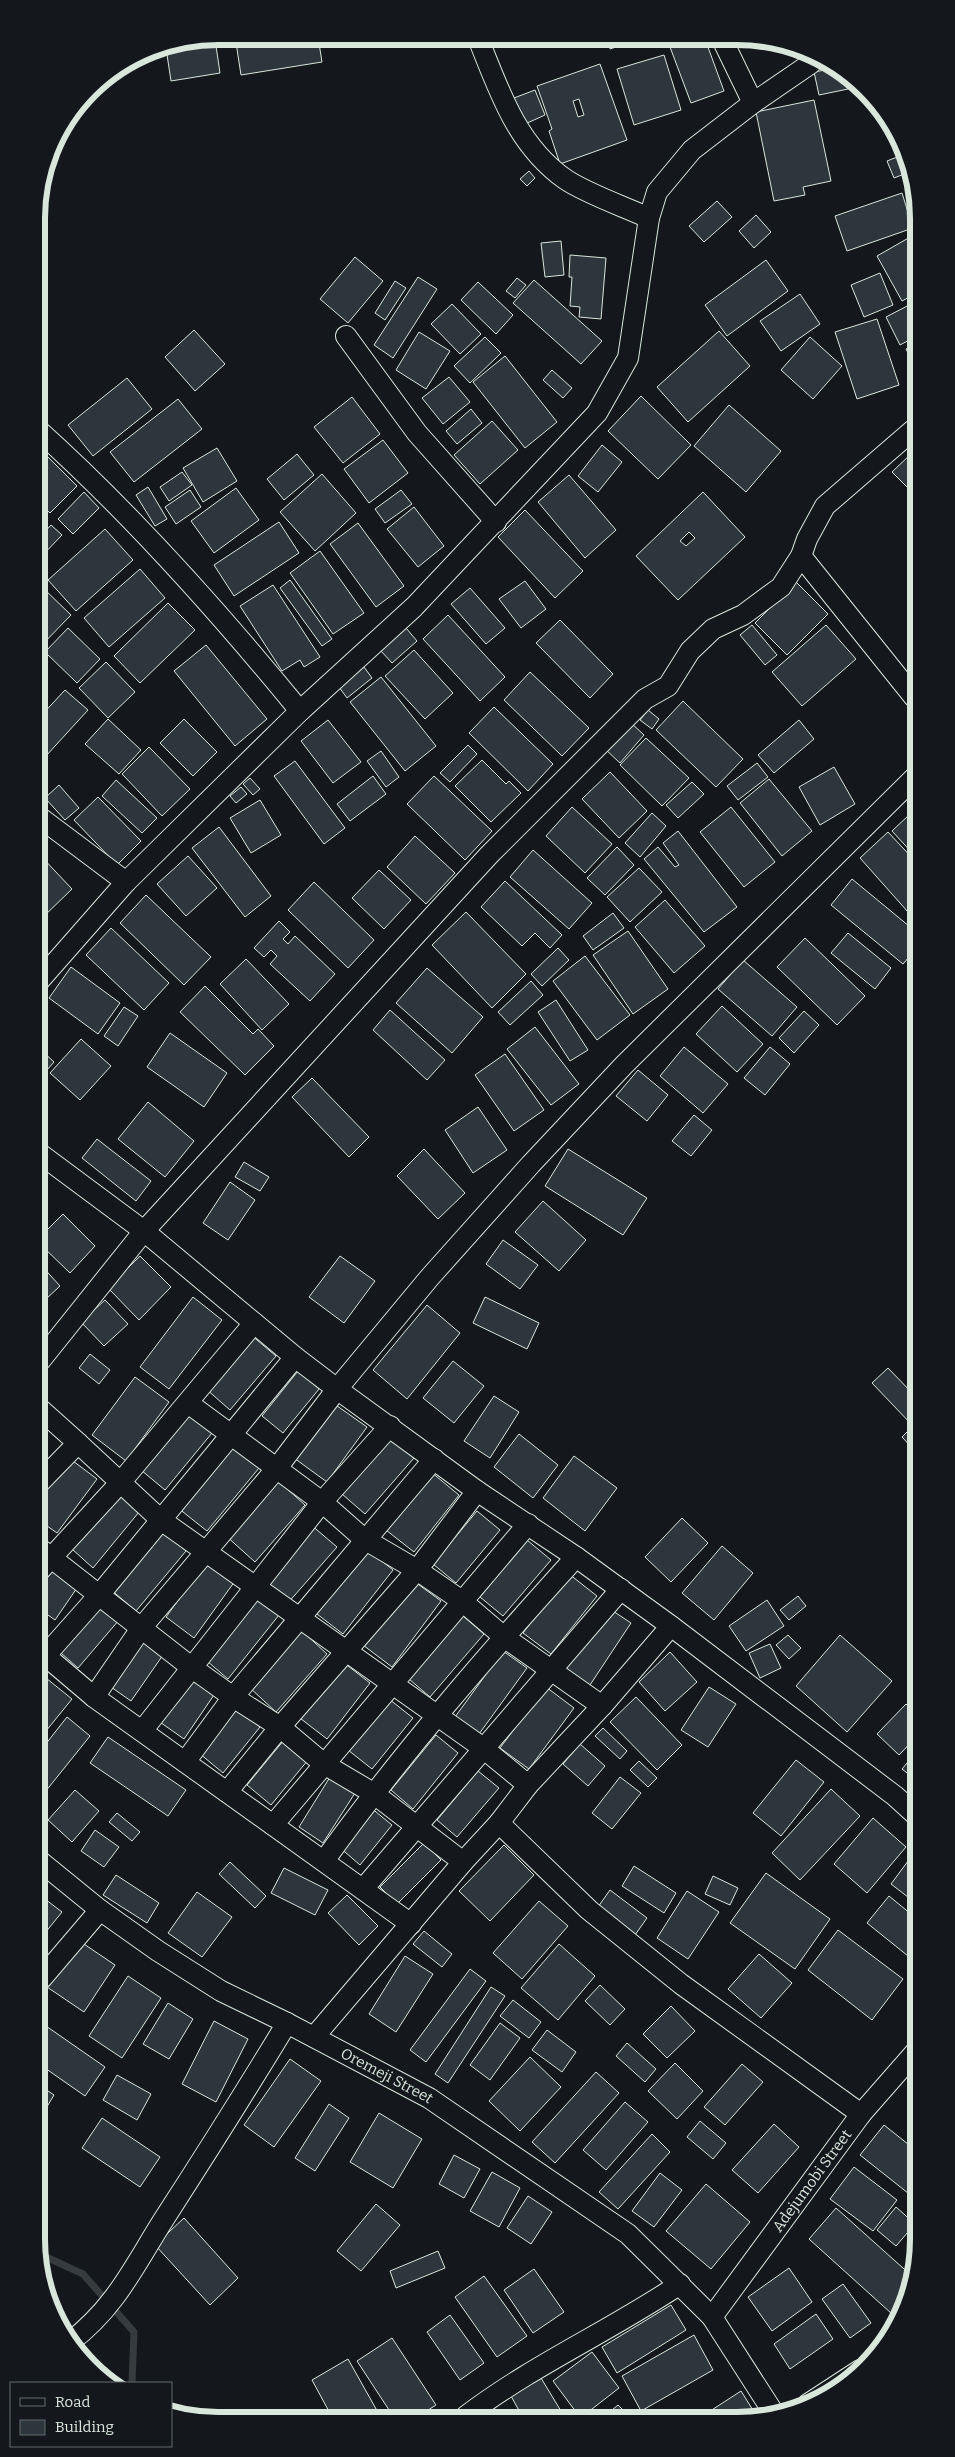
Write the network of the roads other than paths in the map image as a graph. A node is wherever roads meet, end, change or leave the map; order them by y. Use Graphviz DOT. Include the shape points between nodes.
graph roads {
  1 [pos="481,45"];
  2 [pos="725,45"];
  3 [pos="812,62"];
  4 [pos="753,103"];
  5 [pos="649,218"];
  6 [pos="346,336"];
  7 [pos="910,433"];
  8 [pos="45,436"];
  9 [pos="496,522"];
  10 [pos="801,556"];
  11 [pos="910,692"];
  12 [pos="300,712"];
  13 [pos="910,782"];
  14 [pos="45,821"];
  15 [pos="126,882"];
  16 [pos="45,974"];
  17 [pos="45,1156"];
  18 [pos="144,1230"];
  19 [pos="254,1323"];
  20 [pos="45,1355"];
  21 [pos="295,1358"];
  22 [pos="337,1389"];
  23 [pos="188,1403"];
  24 [pos="45,1413"];
  25 [pos="390,1426"];
  26 [pos="231,1435"];
  27 [pos="78,1443"];
  28 [pos="434,1459"];
  29 [pos="277,1468"];
  30 [pos="45,1477"];
  31 [pos="120,1483"];
  32 [pos="477,1491"];
  33 [pos="322,1502"];
  34 [pos="161,1520"];
  35 [pos="528,1524"];
  36 [pos="364,1539"];
  37 [pos="206,1550"];
  38 [pos="576,1557"];
  39 [pos="45,1558"];
  40 [pos="45,1560"];
  41 [pos="417,1570"];
  42 [pos="254,1586"];
  43 [pos="621,1589"];
  44 [pos="100,1594"];
  45 [pos="462,1601"];
  46 [pos="300,1619"];
  47 [pos="671,1626"];
  48 [pos="142,1627"];
  49 [pos="504,1637"];
  50 [pos="345,1650"];
  51 [pos="45,1652"];
  52 [pos="45,1656"];
  53 [pos="191,1667"];
  54 [pos="551,1669"];
  55 [pos="391,1683"];
  56 [pos="94,1697"];
  57 [pos="233,1697"];
  58 [pos="602,1706"];
  59 [pos="436,1716"];
  60 [pos="280,1726"];
  61 [pos="142,1731"];
  62 [pos="483,1748"];
  63 [pos="185,1762"];
  64 [pos="324,1764"];
  65 [pos="528,1785"];
  66 [pos="227,1792"];
  67 [pos="373,1792"];
  68 [pos="910,1810"];
  69 [pos="499,1824"];
  70 [pos="273,1825"];
  71 [pos="417,1827"];
  72 [pos="324,1861"];
  73 [pos="462,1862"];
  74 [pos="45,1865"];
  75 [pos="363,1889"];
  76 [pos="100,1910"];
  77 [pos="411,1924"];
  78 [pos="45,1974"];
  79 [pos="287,2023"];
  80 [pos="314,2037"];
  81 [pos="910,2058"];
  82 [pos="861,2114"];
  83 [pos="680,2284"];
  84 [pos="712,2317"];
  85 [pos="78,2336"];
  86 [pos="771,2409"];
  87 [pos="471,2412"];
  1 -- 5 [label="street" via="508,112 535,153 566,180"];
  2 -- 4 [label="street"];
  3 -- 4 [label="street"];
  4 -- 5 [label="street" via="692,150 657,192"];
  5 -- 9 [label="street" via="628,358 597,413"];
  6 -- 9 [label="street" via="417,433"];
  7 -- 10 [label="street" via="825,506"];
  8 -- 12 [label="street" via="74,462 230,625"];
  9 -- 12 [label="street" via="414,607"];
  10 -- 11 [label="street"];
  10 -- 18 [label="street" via="781,587 743,615 713,629 690,651 668,686 645,699 489,855"];
  12 -- 15 [label="street"];
  13 -- 22 [label="street" via="624,1064 430,1277"];
  14 -- 15 [label="street"];
  15 -- 16 [label="street"];
  17 -- 18 [label="street"];
  18 -- 19 [label="street"];
  18 -- 20 [label="street"];
  19 -- 21 [label="street"];
  19 -- 23 [label="street"];
  21 -- 22 [label="street"];
  21 -- 26 [label="street"];
  22 -- 25 [label="street"];
  22 -- 29 [label="street"];
  23 -- 26 [label="street"];
  23 -- 31 [label="street"];
  24 -- 27 [label="street"];
  25 -- 28 [label="street"];
  25 -- 33 [label="street"];
  26 -- 29 [label="street"];
  26 -- 34 [label="street"];
  27 -- 30 [label="street"];
  27 -- 31 [label="street"];
  28 -- 32 [label="street"];
  28 -- 36 [label="street"];
  29 -- 33 [label="street"];
  29 -- 37 [label="street"];
  31 -- 34 [label="street"];
  31 -- 39 [label="street"];
  32 -- 35 [label="street"];
  32 -- 41 [label="street"];
  33 -- 36 [label="street"];
  33 -- 42 [label="street"];
  34 -- 37 [label="street"];
  34 -- 44 [label="street"];
  35 -- 38 [label="street"];
  35 -- 45 [label="street"];
  36 -- 41 [label="street"];
  36 -- 46 [label="street"];
  37 -- 42 [label="street"];
  37 -- 48 [label="street"];
  38 -- 43 [label="street"];
  38 -- 49 [label="street"];
  40 -- 44 [label="street"];
  41 -- 45 [label="street"];
  41 -- 50 [label="street"];
  42 -- 46 [label="street"];
  42 -- 53 [label="street"];
  43 -- 47 [label="street"];
  43 -- 54 [label="street"];
  44 -- 48 [label="street"];
  44 -- 51 [label="street"];
  45 -- 49 [label="street"];
  45 -- 55 [label="street"];
  46 -- 50 [label="street"];
  46 -- 57 [label="street"];
  47 -- 58 [label="street"];
  47 -- 68 [label="street"];
  48 -- 53 [label="street"];
  48 -- 56 [label="street"];
  49 -- 54 [label="street"];
  49 -- 59 [label="street"];
  50 -- 55 [label="street"];
  50 -- 60 [label="street"];
  52 -- 56 [label="street"];
  53 -- 57 [label="street"];
  53 -- 61 [label="street"];
  54 -- 58 [label="street"];
  54 -- 62 [label="street"];
  55 -- 59 [label="street"];
  55 -- 64 [label="street"];
  56 -- 61 [label="street"];
  57 -- 60 [label="street"];
  57 -- 63 [label="street"];
  58 -- 65 [label="street"];
  59 -- 62 [label="street"];
  59 -- 67 [label="street"];
  60 -- 64 [label="street"];
  60 -- 66 [label="street"];
  61 -- 63 [label="street"];
  62 -- 65 [label="street"];
  62 -- 71 [label="street"];
  63 -- 66 [label="street"];
  64 -- 67 [label="street"];
  64 -- 70 [label="street"];
  65 -- 69 [label="street"];
  66 -- 70 [label="street"];
  67 -- 71 [label="street"];
  67 -- 72 [label="street"];
  69 -- 73 [label="street"];
  69 -- 82 [label="street" via="597,1916 681,1984"];
  70 -- 72 [label="street"];
  71 -- 73 [label="street"];
  71 -- 75 [label="street"];
  72 -- 75 [label="street"];
  73 -- 77 [label="street"];
  74 -- 76 [label="street, Oremeji Street"];
  75 -- 77 [label="street"];
  76 -- 78 [label="street"];
  76 -- 79 [label="street, Oremeji Street" via="221,1991"];
  77 -- 80 [label="street"];
  79 -- 80 [label="street, Oremeji Street"];
  79 -- 85 [label="street" via="114,2301"];
  80 -- 83 [label="street, Oremeji Street" via="453,2114 628,2234"];
  81 -- 82 [label="street, Adejumobi Street"];
  82 -- 84 [label="street, Adejumobi Street"];
  83 -- 84 [label="street, Oremeji Street"];
  83 -- 87 [label="street" via="499,2391"];
  84 -- 86 [label="street, Oremeji Street"];
}
